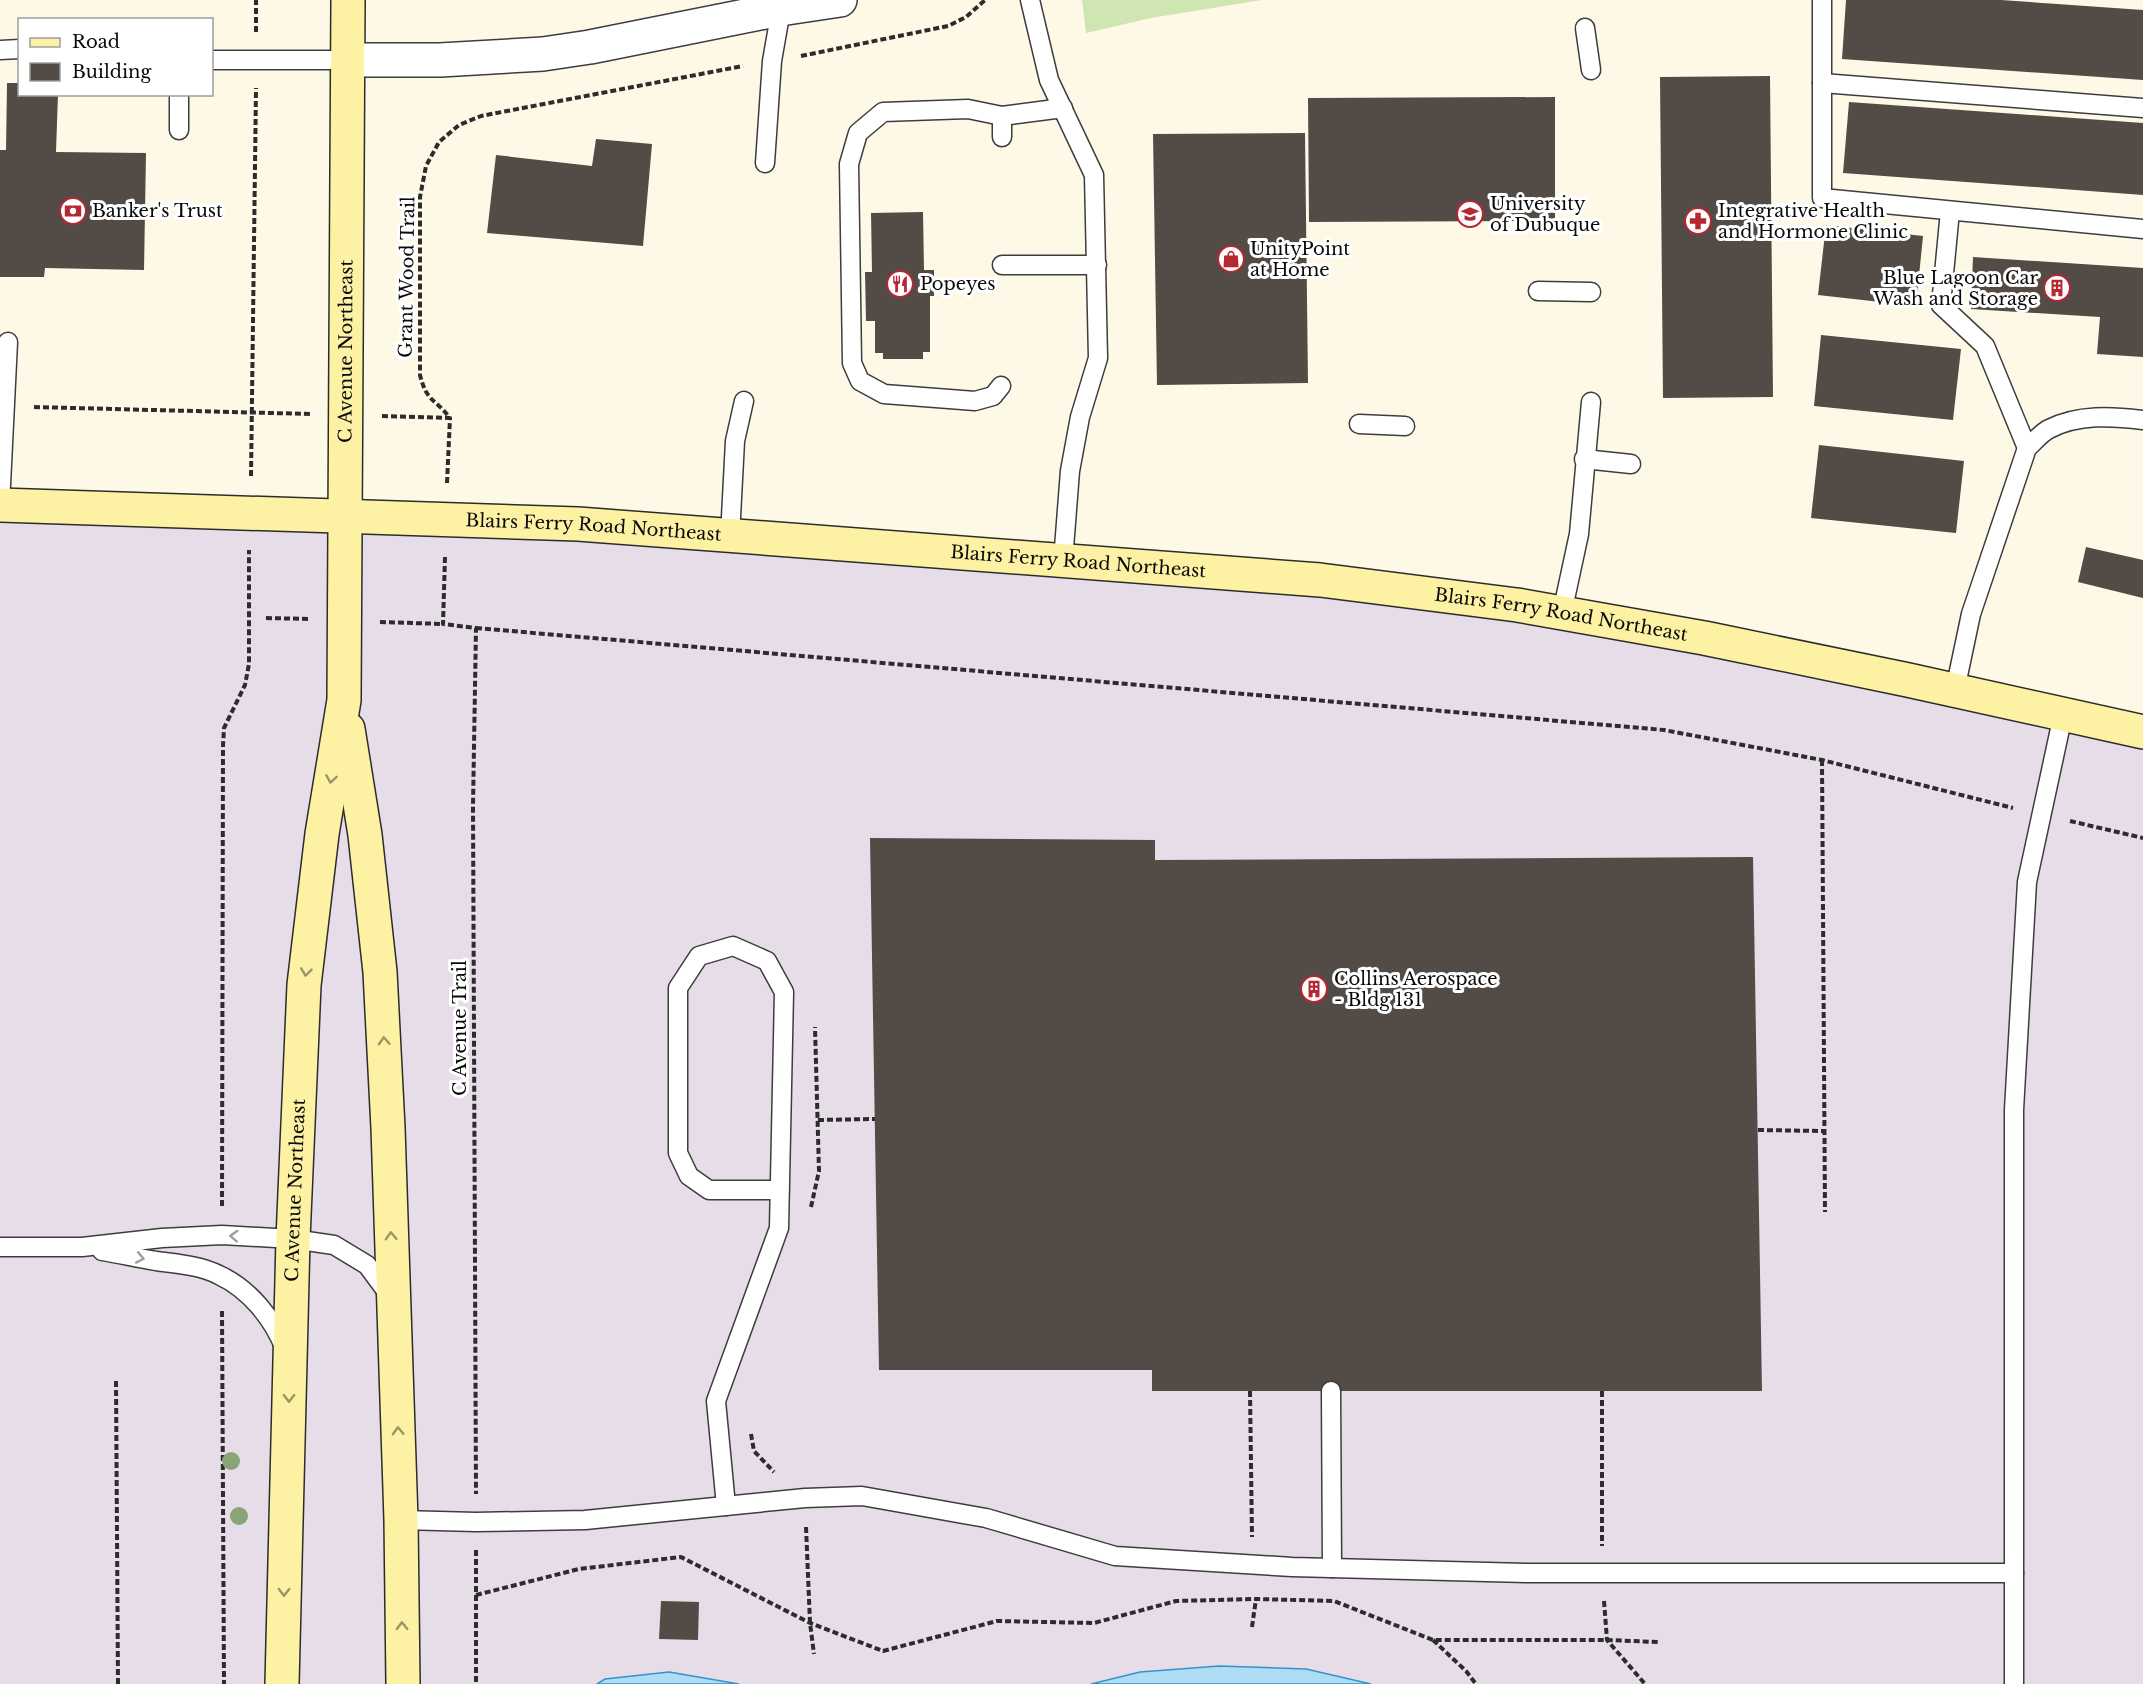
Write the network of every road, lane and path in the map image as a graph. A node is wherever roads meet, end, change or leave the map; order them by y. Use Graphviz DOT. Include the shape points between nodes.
graph roads {
  1 [pos="256,0"];
  2 [pos="348,0"];
  3 [pos="840,0"];
  4 [pos="985,0"];
  5 [pos="1030,0"];
  6 [pos="1822,0"];
  7 [pos="782,4"];
  8 [pos="1586,28"];
  9 [pos="18,49"];
  10 [pos="0,50"];
  11 [pos="796,57"];
  12 [pos="256,59"];
  13 [pos="213,60"];
  14 [pos="348,60"];
  15 [pos="721,70"];
  16 [pos="1591,70"];
  17 [pos="1822,83"];
  18 [pos="179,96"];
  19 [pos="1063,108"];
  20 [pos="2143,108"];
  21 [pos="1002,116"];
  22 [pos="179,130"];
  23 [pos="1002,137"];
  24 [pos="765,163"];
  25 [pos="1950,211"];
  26 [pos="2143,230"];
  27 [pos="1002,265"];
  28 [pos="1096,265"];
  29 [pos="1538,291"];
  30 [pos="1591,292"];
  31 [pos="8,342"];
  32 [pos="1001,386"];
  33 [pos="744,401"];
  34 [pos="1591,402"];
  35 [pos="4,406"];
  36 [pos="419,417"];
  37 [pos="450,418"];
  38 [pos="2143,420"];
  39 [pos="1359,424"];
  40 [pos="1405,426"];
  41 [pos="449,436"];
  42 [pos="2028,448"];
  43 [pos="1584,459"];
  44 [pos="1631,464"];
  45 [pos="0,505"];
  46 [pos="345,517"];
  47 [pos="730,536"];
  48 [pos="1063,561"];
  49 [pos="444,595"];
  50 [pos="248,603"];
  51 [pos="1562,613"];
  52 [pos="423,623"];
  53 [pos="442,624"];
  54 [pos="476,628"];
  55 [pos="1955,690"];
  56 [pos="344,700"];
  57 [pos="2063,715"];
  58 [pos="2143,732"];
  59 [pos="1822,760"];
  60 [pos="2042,815"];
  61 [pos="2143,838"];
  62 [pos="815,1024"];
  63 [pos="874,1119"];
  64 [pos="818,1120"];
  65 [pos="1758,1130"];
  66 [pos="1824,1131"];
  67 [pos="780,1190"];
  68 [pos="222,1207"];
  69 [pos="1825,1212"];
  70 [pos="809,1214"];
  71 [pos="293,1239"];
  72 [pos="0,1247"];
  73 [pos="82,1247"];
  74 [pos="393,1300"];
  75 [pos="222,1307"];
  76 [pos="290,1362"];
  77 [pos="116,1381"];
  78 [pos="1250,1391"];
  79 [pos="1331,1391"];
  80 [pos="750,1428"];
  81 [pos="477,1491"];
  82 [pos="805,1498"];
  83 [pos="726,1506"];
  84 [pos="401,1520"];
  85 [pos="476,1557"];
  86 [pos="1252,1565"];
  87 [pos="1332,1568"];
  88 [pos="2014,1573"];
  89 [pos="476,1595"];
  90 [pos="1256,1599"];
  91 [pos="810,1623"];
  92 [pos="1251,1628"];
  93 [pos="1433,1640"];
  94 [pos="1658,1642"];
  95 [pos="814,1654"];
  96 [pos="118,1684"];
  97 [pos="224,1684"];
  98 [pos="282,1684"];
  99 [pos="403,1684"];
  100 [pos="477,1684"];
  101 [pos="1476,1684"];
  102 [pos="2014,1684"];
  1 -- 12 [label="path"];
  2 -- 14 [label="main road, C Avenue Northeast"];
  3 -- 7 [label="street"];
  4 -- 11 [label="path" via="948,26"];
  5 -- 19 [label="lane" via="1049,80"];
  6 -- 17 [label="lane"];
  7 -- 14 [label="street" via="543,54"];
  7 -- 24 [label="lane" via="772,61"];
  8 -- 16 [label="lane"];
  9 -- 10 [label="lane"];
  12 -- 13 [label="lane"];
  12 -- 14 [label="lane"];
  12 -- 35 [label="path" via="252,412"];
  14 -- 46 [label="main road, C Avenue Northeast"];
  15 -- 37 [label="path, Grant Wood Trail" via="481,116 459,124 439,142 426,166 420,197 420,375 423,389"];
  17 -- 20 [label="lane"];
  17 -- 25 [label="lane" via="1822,198"];
  18 -- 22 [label="lane"];
  19 -- 21 [label="lane"];
  19 -- 28 [label="lane" via="1094,175"];
  21 -- 23 [label="lane"];
  21 -- 32 [label="lane" via="968,109 883,112 858,133 849,164 852,363 860,381 884,394 975,400 993,396"];
  25 -- 26 [label="lane"];
  25 -- 42 [label="lane" via="1941,305 1985,346"];
  27 -- 28 [label="lane"];
  28 -- 48 [label="lane" via="1098,358 1080,417 1070,471"];
  29 -- 30 [label="lane"];
  31 -- 35 [label="lane"];
  33 -- 47 [label="lane" via="735,441"];
  34 -- 43 [label="lane"];
  35 -- 45 [label="lane"];
  36 -- 37 [label="path"];
  37 -- 41 [label="path"];
  38 -- 42 [label="lane" via="2082,418 2048,429"];
  39 -- 40 [label="lane"];
  42 -- 55 [label="lane" via="1971,614"];
  43 -- 44 [label="lane"];
  43 -- 51 [label="lane" via="1579,534"];
  45 -- 46 [label="main road, Blairs Ferry Road Northeast"];
  46 -- 47 [label="main road, Blairs Ferry Road Northeast" via="578,524"];
  46 -- 56 [label="main road, C Avenue Northeast"];
  47 -- 48 [label="main road, Blairs Ferry Road Northeast"];
  48 -- 51 [label="main road, Blairs Ferry Road Northeast" via="1320,580"];
  49 -- 53 [label="path"];
  50 -- 68 [label="path" via="249,664 245,685 224,728 223,745"];
  51 -- 55 [label="main road, Blairs Ferry Road Northeast"];
  52 -- 53 [label="path"];
  53 -- 54 [label="path"];
  54 -- 59 [label="path" via="1664,730"];
  54 -- 81 [label="path, C Avenue Trail" via="473,806"];
  55 -- 57 [label="main road, Blairs Ferry Road Northeast"];
  56 -- 71 [label="main road, C Avenue Northeast, one-way" via="322,834 304,985"];
  74 -- 56 [label="main road, C Avenue Northeast, one-way" via="380,972 365,835"];
  57 -- 58 [label="main road, Blairs Ferry Road Northeast"];
  57 -- 60 [label="lane"];
  59 -- 60 [label="path"];
  59 -- 66 [label="path"];
  60 -- 61 [label="path"];
  60 -- 88 [label="lane" via="2028,882 2014,1110"];
  62 -- 64 [label="path"];
  63 -- 64 [label="path"];
  64 -- 70 [label="path" via="819,1171"];
  65 -- 66 [label="path"];
  66 -- 69 [label="path"];
  67 -- 67 [label="lane" via="784,992 767,961 733,946 699,956 678,988 678,1153 689,1176 710,1190"];
  67 -- 83 [label="lane" via="779,1228 716,1401"];
  71 -- 73 [label="lane, one-way" via="210,1236"];
  71 -- 74 [label="lane" via="334,1245 367,1265"];
  71 -- 76 [label="main road, C Avenue Northeast"];
  72 -- 73 [label="lane"];
  73 -- 76 [label="lane, one-way" via="189,1266 222,1276 258,1305 278,1333"];
  84 -- 74 [label="main road, C Avenue Northeast, one-way"];
  75 -- 97 [label="path"];
  76 -- 98 [label="main road, C Avenue Northeast, one-way"];
  77 -- 96 [label="path"];
  78 -- 86 [label="path"];
  79 -- 87 [label="lane"];
  80 -- 82 [label="path" via="753,1451 774,1473 804,1472"];
  82 -- 83 [label="lane"];
  82 -- 86 [label="lane" via="862,1496 987,1518 1115,1556"];
  82 -- 91 [label="path"];
  83 -- 84 [label="lane" via="585,1520"];
  99 -- 84 [label="main road, C Avenue Northeast, one-way"];
  85 -- 89 [label="path"];
  86 -- 87 [label="lane"];
  87 -- 88 [label="lane" via="1527,1573"];
  88 -- 102 [label="lane"];
  89 -- 91 [label="path" via="579,1569 681,1557"];
  89 -- 100 [label="path"];
  90 -- 91 [label="path" via="1176,1600 1094,1623 997,1621 883,1651"];
  90 -- 92 [label="path"];
  90 -- 93 [label="path" via="1334,1600"];
  91 -- 95 [label="path"];
  93 -- 94 [label="path"];
  93 -- 101 [label="path"];
}
